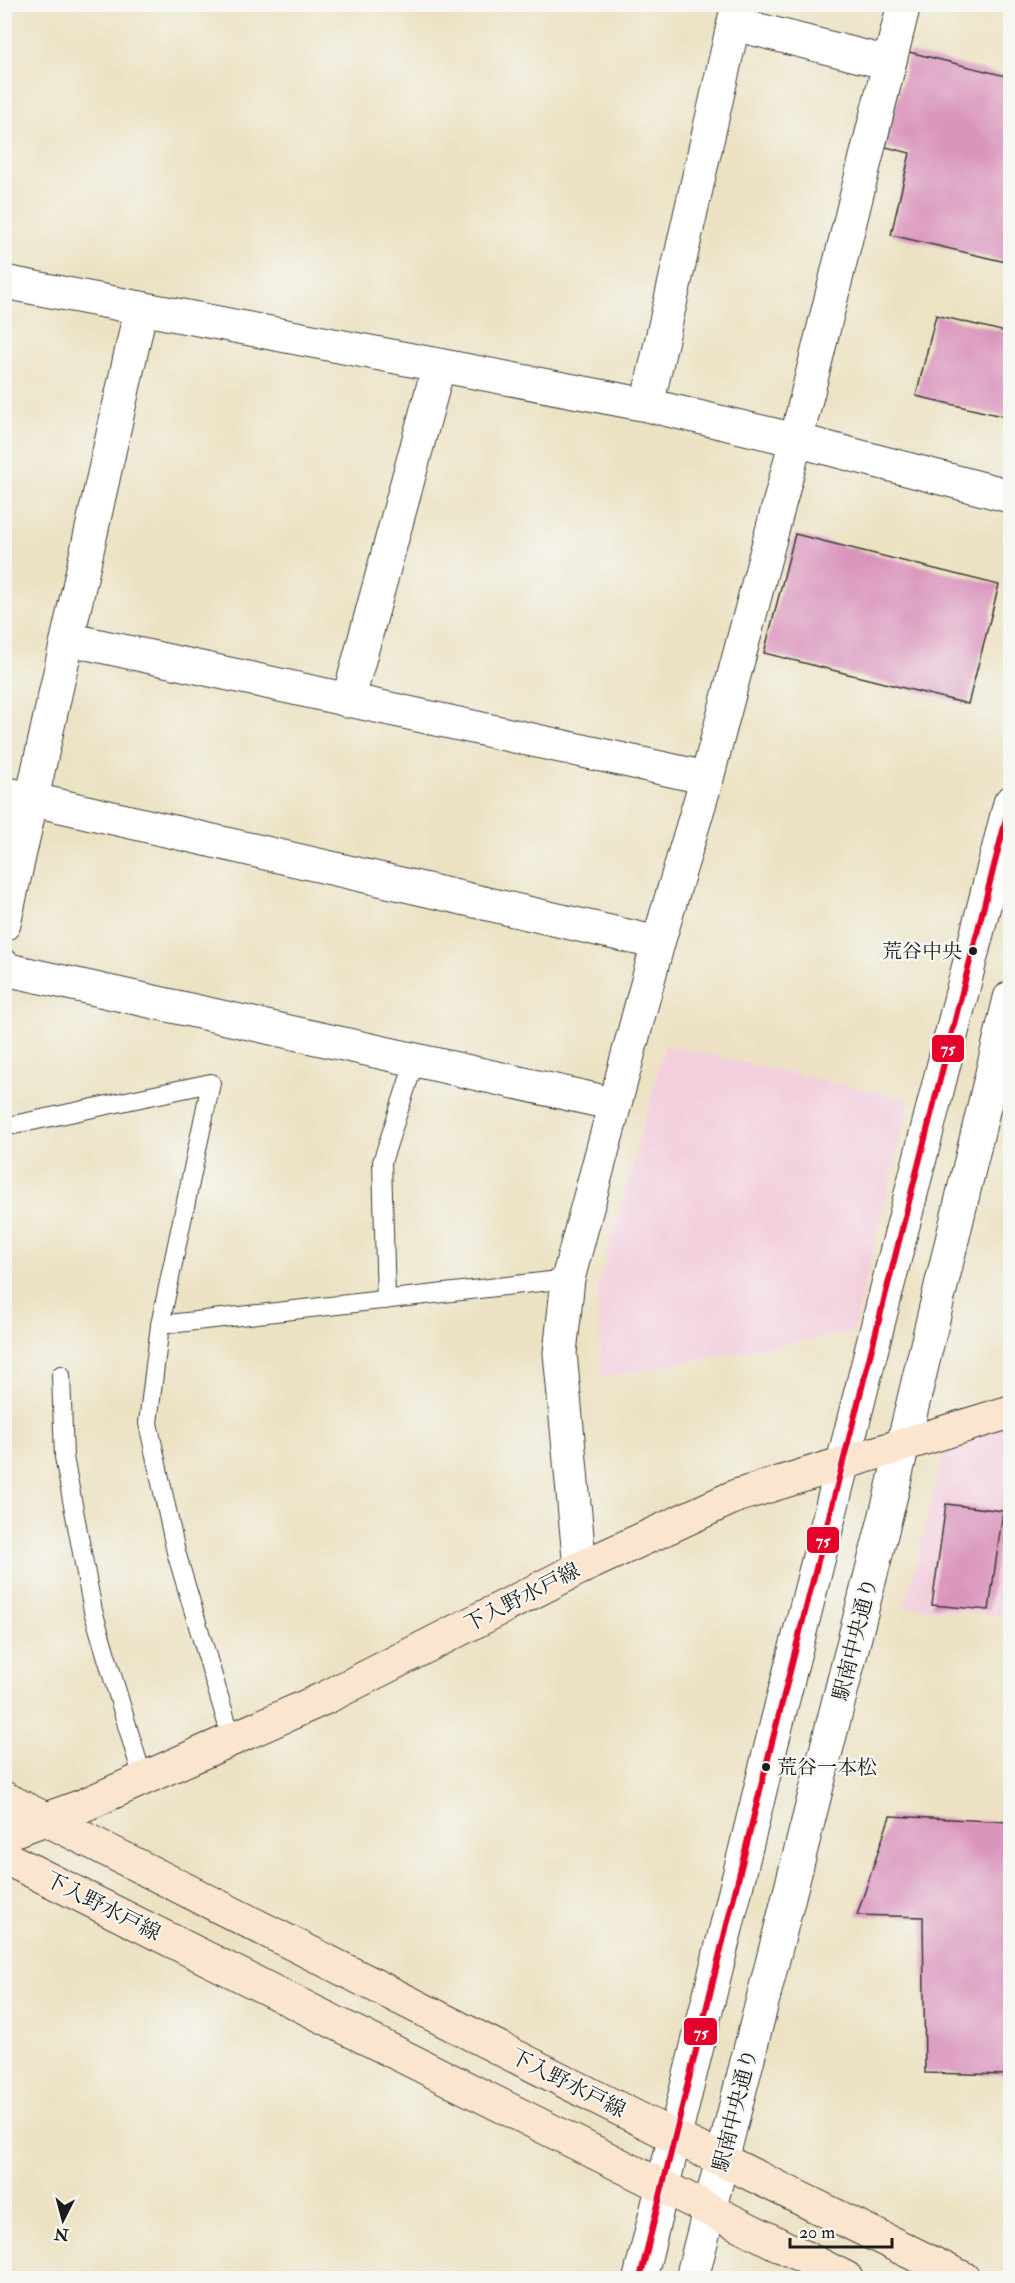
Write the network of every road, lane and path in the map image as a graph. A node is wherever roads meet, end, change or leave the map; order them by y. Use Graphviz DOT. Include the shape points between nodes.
graph roads {
  1 [pos="904,4"];
  2 [pos="736,14"];
  3 [pos="888,63"];
  4 [pos="4,282"];
  5 [pos="141,309"];
  6 [pos="439,365"];
  7 [pos="647,405"];
  8 [pos="796,440"];
  9 [pos="1011,496"];
  10 [pos="68,639"];
  11 [pos="348,701"];
  12 [pos="707,778"];
  13 [pos="18,796"];
  14 [pos="1011,803"];
  15 [pos="4,924"];
  16 [pos="658,943"];
  17 [pos="5,969"];
  18 [pos="1011,998"];
  19 [pos="415,1060"];
  20 [pos="614,1104"];
  21 [pos="4,1127"];
  22 [pos="568,1279"];
  23 [pos="386,1300"];
  24 [pos="160,1325"];
  25 [pos="61,1375"];
  26 [pos="1011,1412"];
  27 [pos="902,1446"];
  28 [pos="843,1463"];
  29 [pos="580,1568"];
  30 [pos="232,1740"];
  31 [pos="143,1779"];
  32 [pos="4,1798"];
  33 [pos="48,1819"];
  34 [pos="4,1834"];
  35 [pos="4,1857"];
  36 [pos="675,2137"];
  37 [pos="723,2159"];
  38 [pos="662,2188"];
  39 [pos="711,2211"];
  40 [pos="640,2278"];
  41 [pos="692,2278"];
  42 [pos="846,2278"];
  43 [pos="963,2278"];
  1 -- 3 [label="street"];
  2 -- 3 [label="street"];
  2 -- 7 [label="street"];
  3 -- 8 [label="street"];
  4 -- 5 [label="street"];
  5 -- 6 [label="street"];
  5 -- 10 [label="street"];
  6 -- 7 [label="street"];
  6 -- 11 [label="street"];
  7 -- 8 [label="street"];
  8 -- 9 [label="street"];
  8 -- 12 [label="street"];
  10 -- 11 [label="street"];
  10 -- 13 [label="street"];
  11 -- 12 [label="street"];
  12 -- 16 [label="street"];
  13 -- 15 [label="street"];
  13 -- 16 [label="street"];
  14 -- 28 [label="street"];
  16 -- 20 [label="street"];
  17 -- 19 [label="street"];
  18 -- 27 [label="street, 駅南中央通り"];
  19 -- 20 [label="street"];
  19 -- 23 [label="lane" via="382,1162"];
  20 -- 22 [label="street"];
  21 -- 24 [label="lane" via="211,1083"];
  22 -- 23 [label="lane"];
  22 -- 29 [label="street" via="560,1353"];
  23 -- 24 [label="lane"];
  24 -- 30 [label="lane" via="148,1423 176,1552"];
  25 -- 31 [label="lane" via="64,1457 93,1611"];
  26 -- 27 [label="main road, 下入野水戸線"];
  27 -- 28 [label="main road, 下入野水戸線"];
  27 -- 37 [label="street, 駅南中央通り"];
  28 -- 29 [label="main road, 下入野水戸線" via="736,1496"];
  28 -- 36 [label="street"];
  29 -- 30 [label="main road, 下入野水戸線" via="327,1697"];
  30 -- 31 [label="main road, 下入野水戸線"];
  31 -- 33 [label="main road, 下入野水戸線"];
  32 -- 33 [label="main road, 下入野水戸線"];
  33 -- 34 [label="main road, 下入野水戸線"];
  33 -- 36 [label="main road, 下入野水戸線"];
  35 -- 38 [label="main road, 下入野水戸線"];
  36 -- 37 [label="main road, 下入野水戸線"];
  36 -- 38 [label="street"];
  37 -- 39 [label="street, 駅南中央通り"];
  37 -- 43 [label="main road, 下入野水戸線"];
  38 -- 39 [label="main road, 下入野水戸線"];
  38 -- 40 [label="street"];
  39 -- 41 [label="street, 駅南中央通り"];
  39 -- 42 [label="main road, 下入野水戸線"];
}
